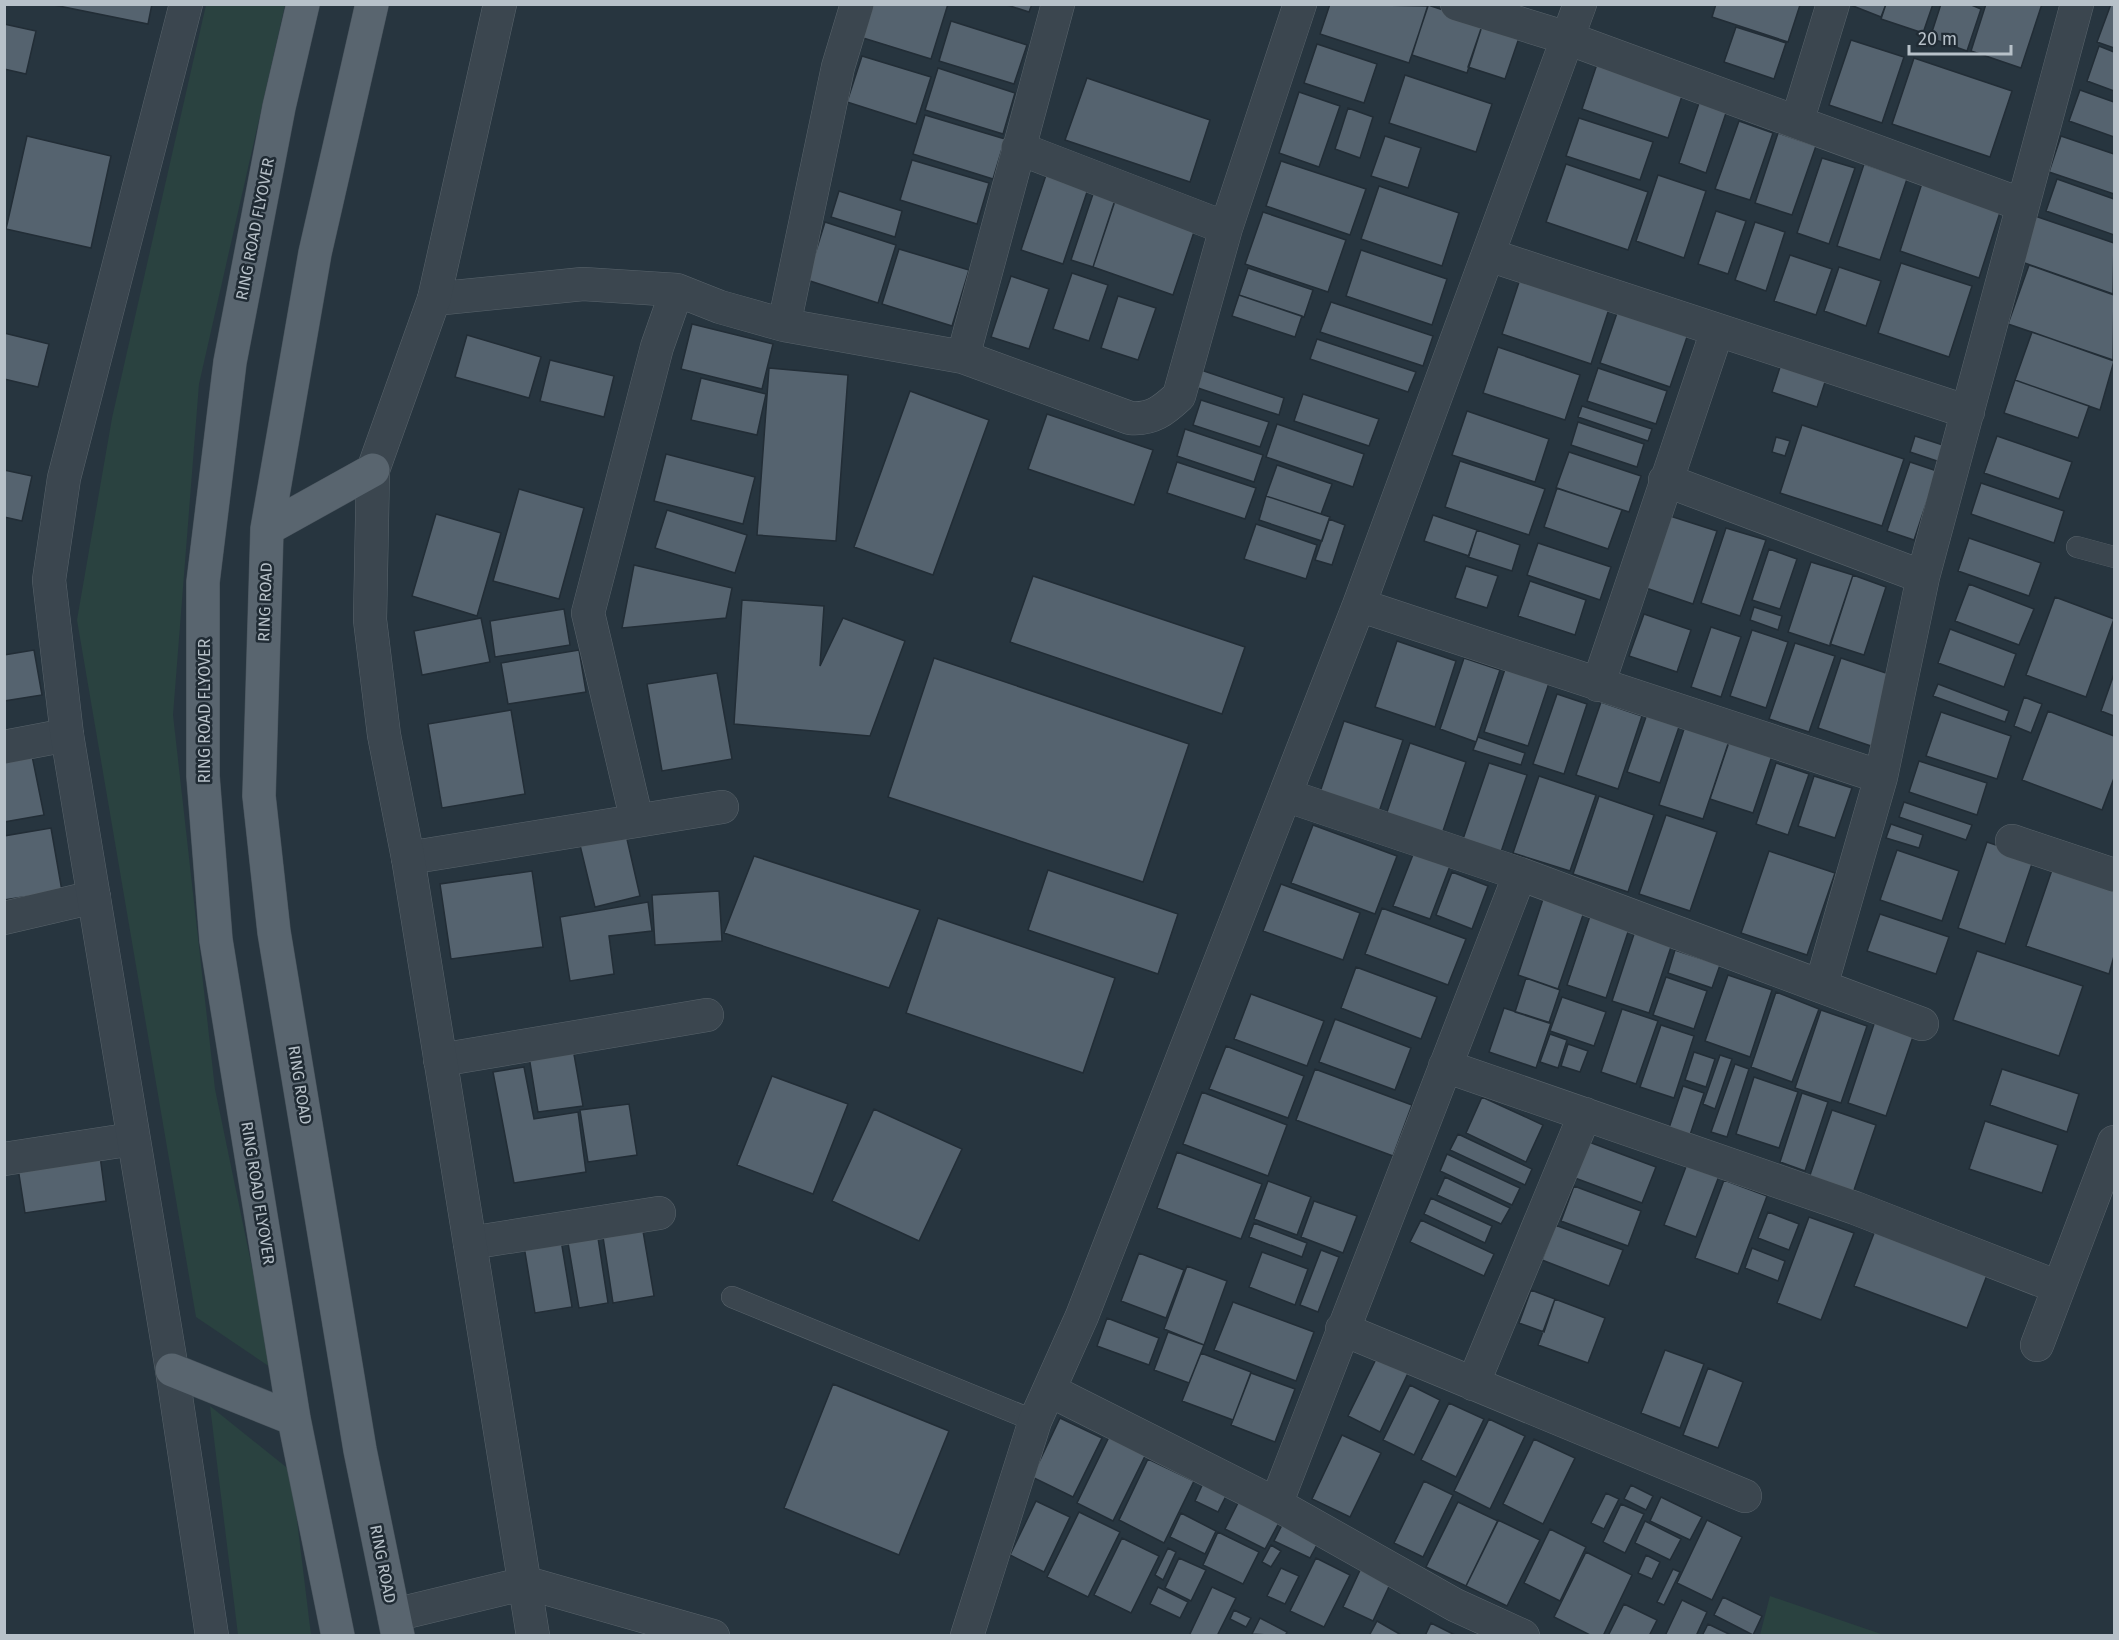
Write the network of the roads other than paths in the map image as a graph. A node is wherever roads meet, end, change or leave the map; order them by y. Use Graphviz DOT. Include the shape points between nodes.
graph roads {
  1 [pos="186,4"];
  2 [pos="303,4"];
  3 [pos="372,4"];
  4 [pos="500,4"];
  5 [pos="857,4"];
  6 [pos="1058,4"];
  7 [pos="1300,4"];
  8 [pos="1457,4"];
  9 [pos="1580,4"];
  10 [pos="1833,4"];
  11 [pos="2077,4"];
  12 [pos="1567,38"];
  13 [pos="1797,122"];
  14 [pos="1018,148"];
  15 [pos="2024,205"];
  16 [pos="1226,228"];
  17 [pos="1489,255"];
  18 [pos="677,290"];
  19 [pos="434,299"];
  20 [pos="784,324"];
  21 [pos="1717,331"];
  22 [pos="963,357"];
  23 [pos="1968,412"];
  24 [pos="373,470"];
  25 [pos="1665,480"];
  26 [pos="267,529"];
  27 [pos="2077,548"];
  28 [pos="2115,557"];
  29 [pos="1923,577"];
  30 [pos="1359,605"];
  31 [pos="1598,685"];
  32 [pos="67,735"];
  33 [pos="4,747"];
  34 [pos="1881,777"];
  35 [pos="1285,795"];
  36 [pos="722,807"];
  37 [pos="637,821"];
  38 [pos="2012,841"];
  39 [pos="408,858"];
  40 [pos="1520,874"];
  41 [pos="2115,875"];
  42 [pos="94,897"];
  43 [pos="4,918"];
  44 [pos="1821,986"];
  45 [pos="707,1015"];
  46 [pos="1922,1024"];
  47 [pos="440,1060"];
  48 [pos="1445,1066"];
  49 [pos="1585,1114"];
  50 [pos="133,1139"];
  51 [pos="2115,1142"];
  52 [pos="4,1159"];
  53 [pos="659,1213"];
  54 [pos="470,1243"];
  55 [pos="2058,1287"];
  56 [pos="732,1297"];
  57 [pos="1342,1329"];
  58 [pos="2037,1345"];
  59 [pos="172,1370"];
  60 [pos="1473,1384"];
  61 [pos="1049,1390"];
  62 [pos="294,1419"];
  63 [pos="1035,1421"];
  64 [pos="1745,1496"];
  65 [pos="1276,1504"];
  66 [pos="527,1583"];
  67 [pos="396,1625"];
  68 [pos="213,1635"];
  69 [pos="338,1635"];
  70 [pos="533,1635"];
  71 [pos="714,1635"];
  72 [pos="967,1635"];
  73 [pos="1524,1635"];
  1 -- 32 [label="street" via="64,478 49,580"];
  2 -- 62 [label="main road, RING ROAD FLYOVER" via="230,362 203,582 203,776 216,940"];
  3 -- 26 [label="main road" via="315,253"];
  4 -- 19 [label="street"];
  5 -- 20 [label="street" via="838,68"];
  6 -- 14 [label="street"];
  7 -- 16 [label="street"];
  8 -- 12 [label="street"];
  9 -- 12 [label="street"];
  10 -- 13 [label="street"];
  11 -- 15 [label="street"];
  12 -- 13 [label="street"];
  12 -- 17 [label="street"];
  13 -- 15 [label="street"];
  14 -- 16 [label="street"];
  14 -- 22 [label="street"];
  15 -- 23 [label="street"];
  16 -- 22 [label="street" via="1179,396 1159,414 1130,418"];
  17 -- 21 [label="street"];
  17 -- 30 [label="street"];
  18 -- 19 [label="street" via="583,284"];
  18 -- 20 [label="street" via="720,307"];
  18 -- 37 [label="street" via="657,347 588,614"];
  19 -- 24 [label="street"];
  20 -- 22 [label="street"];
  21 -- 23 [label="street"];
  21 -- 25 [label="street"];
  23 -- 29 [label="street"];
  24 -- 26 [label="main road"];
  24 -- 39 [label="street" via="370,620 384,735"];
  25 -- 29 [label="street"];
  25 -- 31 [label="street"];
  26 -- 67 [label="main road, RING ROAD" via="259,796 274,932 360,1450"];
  27 -- 28 [label="lane"];
  29 -- 34 [label="street"];
  30 -- 31 [label="street"];
  30 -- 35 [label="street"];
  31 -- 34 [label="street"];
  32 -- 33 [label="street"];
  32 -- 42 [label="street"];
  34 -- 44 [label="street"];
  35 -- 40 [label="street"];
  35 -- 61 [label="street" via="1082,1316"];
  36 -- 37 [label="street"];
  37 -- 39 [label="street"];
  38 -- 41 [label="street"];
  39 -- 47 [label="street"];
  40 -- 44 [label="street"];
  40 -- 48 [label="street"];
  42 -- 43 [label="street"];
  42 -- 50 [label="street"];
  44 -- 46 [label="street"];
  45 -- 47 [label="street"];
  47 -- 54 [label="street"];
  48 -- 49 [label="street"];
  48 -- 57 [label="street"];
  49 -- 55 [label="street" via="1855,1208"];
  49 -- 60 [label="street"];
  50 -- 52 [label="street"];
  50 -- 59 [label="street"];
  51 -- 55 [label="street"];
  53 -- 54 [label="street"];
  54 -- 66 [label="street"];
  55 -- 58 [label="street"];
  56 -- 63 [label="lane"];
  57 -- 60 [label="street"];
  57 -- 65 [label="street"];
  59 -- 62 [label="main road"];
  59 -- 68 [label="street"];
  60 -- 64 [label="street"];
  61 -- 63 [label="street"];
  61 -- 65 [label="street"];
  62 -- 69 [label="main road"];
  63 -- 72 [label="street"];
  65 -- 73 [label="street" via="1455,1605"];
  66 -- 67 [label="street"];
  66 -- 70 [label="street"];
  66 -- 71 [label="street"];
}
